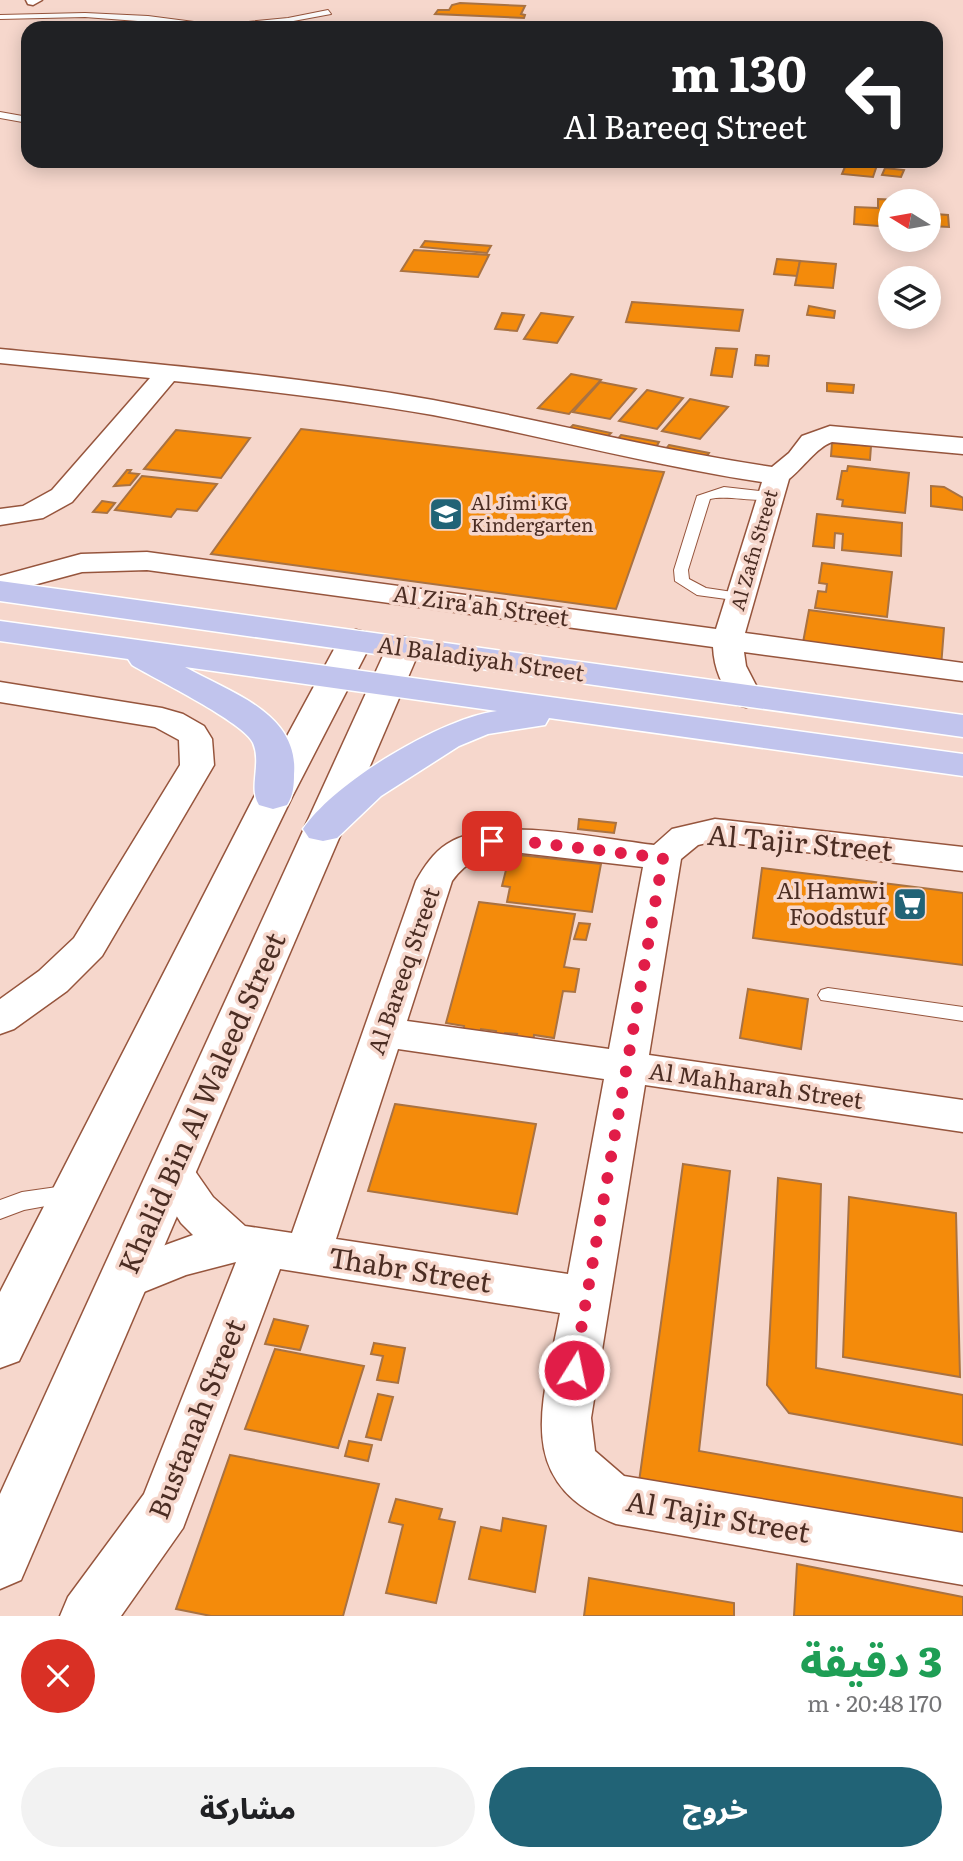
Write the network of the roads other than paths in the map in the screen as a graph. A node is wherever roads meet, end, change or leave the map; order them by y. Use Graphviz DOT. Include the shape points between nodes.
graph roads {
  1 [pos="328,12"];
  2 [pos="0,17"];
  3 [pos="171,21"];
  4 [pos="278,21"];
  5 [pos="0,115"];
  6 [pos="21,119"];
  7 [pos="0,356"];
  8 [pos="168,373"];
  9 [pos="963,446"];
  10 [pos="773,486"];
  11 [pos="0,517"];
  12 [pos="0,585"];
  13 [pos="0,590"];
  14 [pos="741,597"];
  15 [pos="0,631"];
  16 [pos="35,636"];
  17 [pos="728,639"];
  18 [pos="127,649"];
  19 [pos="340,651"];
  20 [pos="395,665"];
  21 [pos="963,672"];
  22 [pos="0,692"];
  23 [pos="746,696"];
  24 [pos="585,711"];
  25 [pos="963,726"];
  26 [pos="963,765"];
  27 [pos="273,797"];
  28 [pos="323,829"];
  29 [pos="663,858"];
  30 [pos="963,859"];
  31 [pos="828,995"];
  32 [pos="963,1014"];
  33 [pos="0,1019"];
  34 [pos="383,1032"];
  35 [pos="627,1068"];
  36 [pos="963,1116"];
  37 [pos="172,1173"];
  38 [pos="74,1193"];
  39 [pos="0,1210"];
  40 [pos="269,1248"];
  41 [pos="124,1280"];
  42 [pos="587,1297"];
  43 [pos="0,1345"];
  44 [pos="963,1559"];
  45 [pos="0,1560"];
  46 [pos="88,1616"];
  1 -- 4 [label="lane"];
  2 -- 3 [label="lane" via="85,15"];
  5 -- 6 [label="lane"];
  7 -- 8 [label="street"];
  8 -- 10 [label="street" via="413,405 717,468"];
  8 -- 11 [label="street" via="62,496 29,513"];
  9 -- 10 [label="street, Al Zafn Street" via="830,434 811,441"];
  10 -- 14 [label="street, Al Zafn Street"];
  10 -- 14 [label="lane" via="704,496 681,570 682,581 693,589"];
  12 -- 17 [label="street, Al Zira'ah Street" via="81,563 147,561"];
  13 -- 19 [label="main road, Al Baladiyah Street"];
  14 -- 17 [label="street, Al Zafn Street"];
  15 -- 16 [label="main road, Al Baladiyah Street"];
  16 -- 18 [label="main road, Al Baladiyah Street"];
  16 -- 19 [label="main road" via="141,631 309,652 318,652 331,644 331,639"];
  17 -- 21 [label="street, Al Zira'ah Street"];
  17 -- 23 [label="street, Al Zafn Street" via="730,666"];
  18 -- 19 [label="main road, Al Baladiyah Street"];
  18 -- 27 [label="main road" via="260,724 272,739 278,760"];
  19 -- 20 [label="main road, Al Baladiyah Street"];
  19 -- 27 [label="street"];
  20 -- 23 [label="main road, Al Baladiyah Street"];
  20 -- 24 [label="main road, Al Baladiyah Street"];
  20 -- 28 [label="street, Khalid Bin Al Waleed Street"];
  22 -- 33 [label="street" via="162,718 195,735 200,749 197,765 89,947 53,981"];
  23 -- 25 [label="main road, Al Baladiyah Street"];
  24 -- 26 [label="main road, Al Baladiyah Street"];
  24 -- 28 [label="main road" via="463,729 368,788"];
  27 -- 38 [label="street"];
  28 -- 37 [label="street, Khalid Bin Al Waleed Street"];
  29 -- 30 [label="street, Al Tajir Street" via="673,844 689,834 715,830"];
  29 -- 34 [label="street, Al Bareeq Street" via="513,840 482,843 455,854 435,881"];
  29 -- 35 [label="street, Al Tajir Street"];
  31 -- 32 [label="lane"];
  34 -- 35 [label="street, Al Mahharah Street"];
  34 -- 40 [label="street, Al Bareeq Street"];
  35 -- 36 [label="street, Al Mahharah Street"];
  35 -- 42 [label="street, Al Tajir Street"];
  37 -- 40 [label="street" via="197,1210"];
  37 -- 41 [label="street, Khalid Bin Al Waleed Street"];
  38 -- 39 [label="lane"];
  38 -- 43 [label="street"];
  40 -- 41 [label="street, Thabr Street" via="178,1258"];
  40 -- 42 [label="street, Thabr Street"];
  40 -- 46 [label="street, Bustanah Street" via="164,1510"];
  41 -- 45 [label="street, Khalid Bin Al Waleed Street"];
  42 -- 44 [label="street, Al Tajir Street" via="565,1438 581,1475 597,1490 616,1499"];
}
